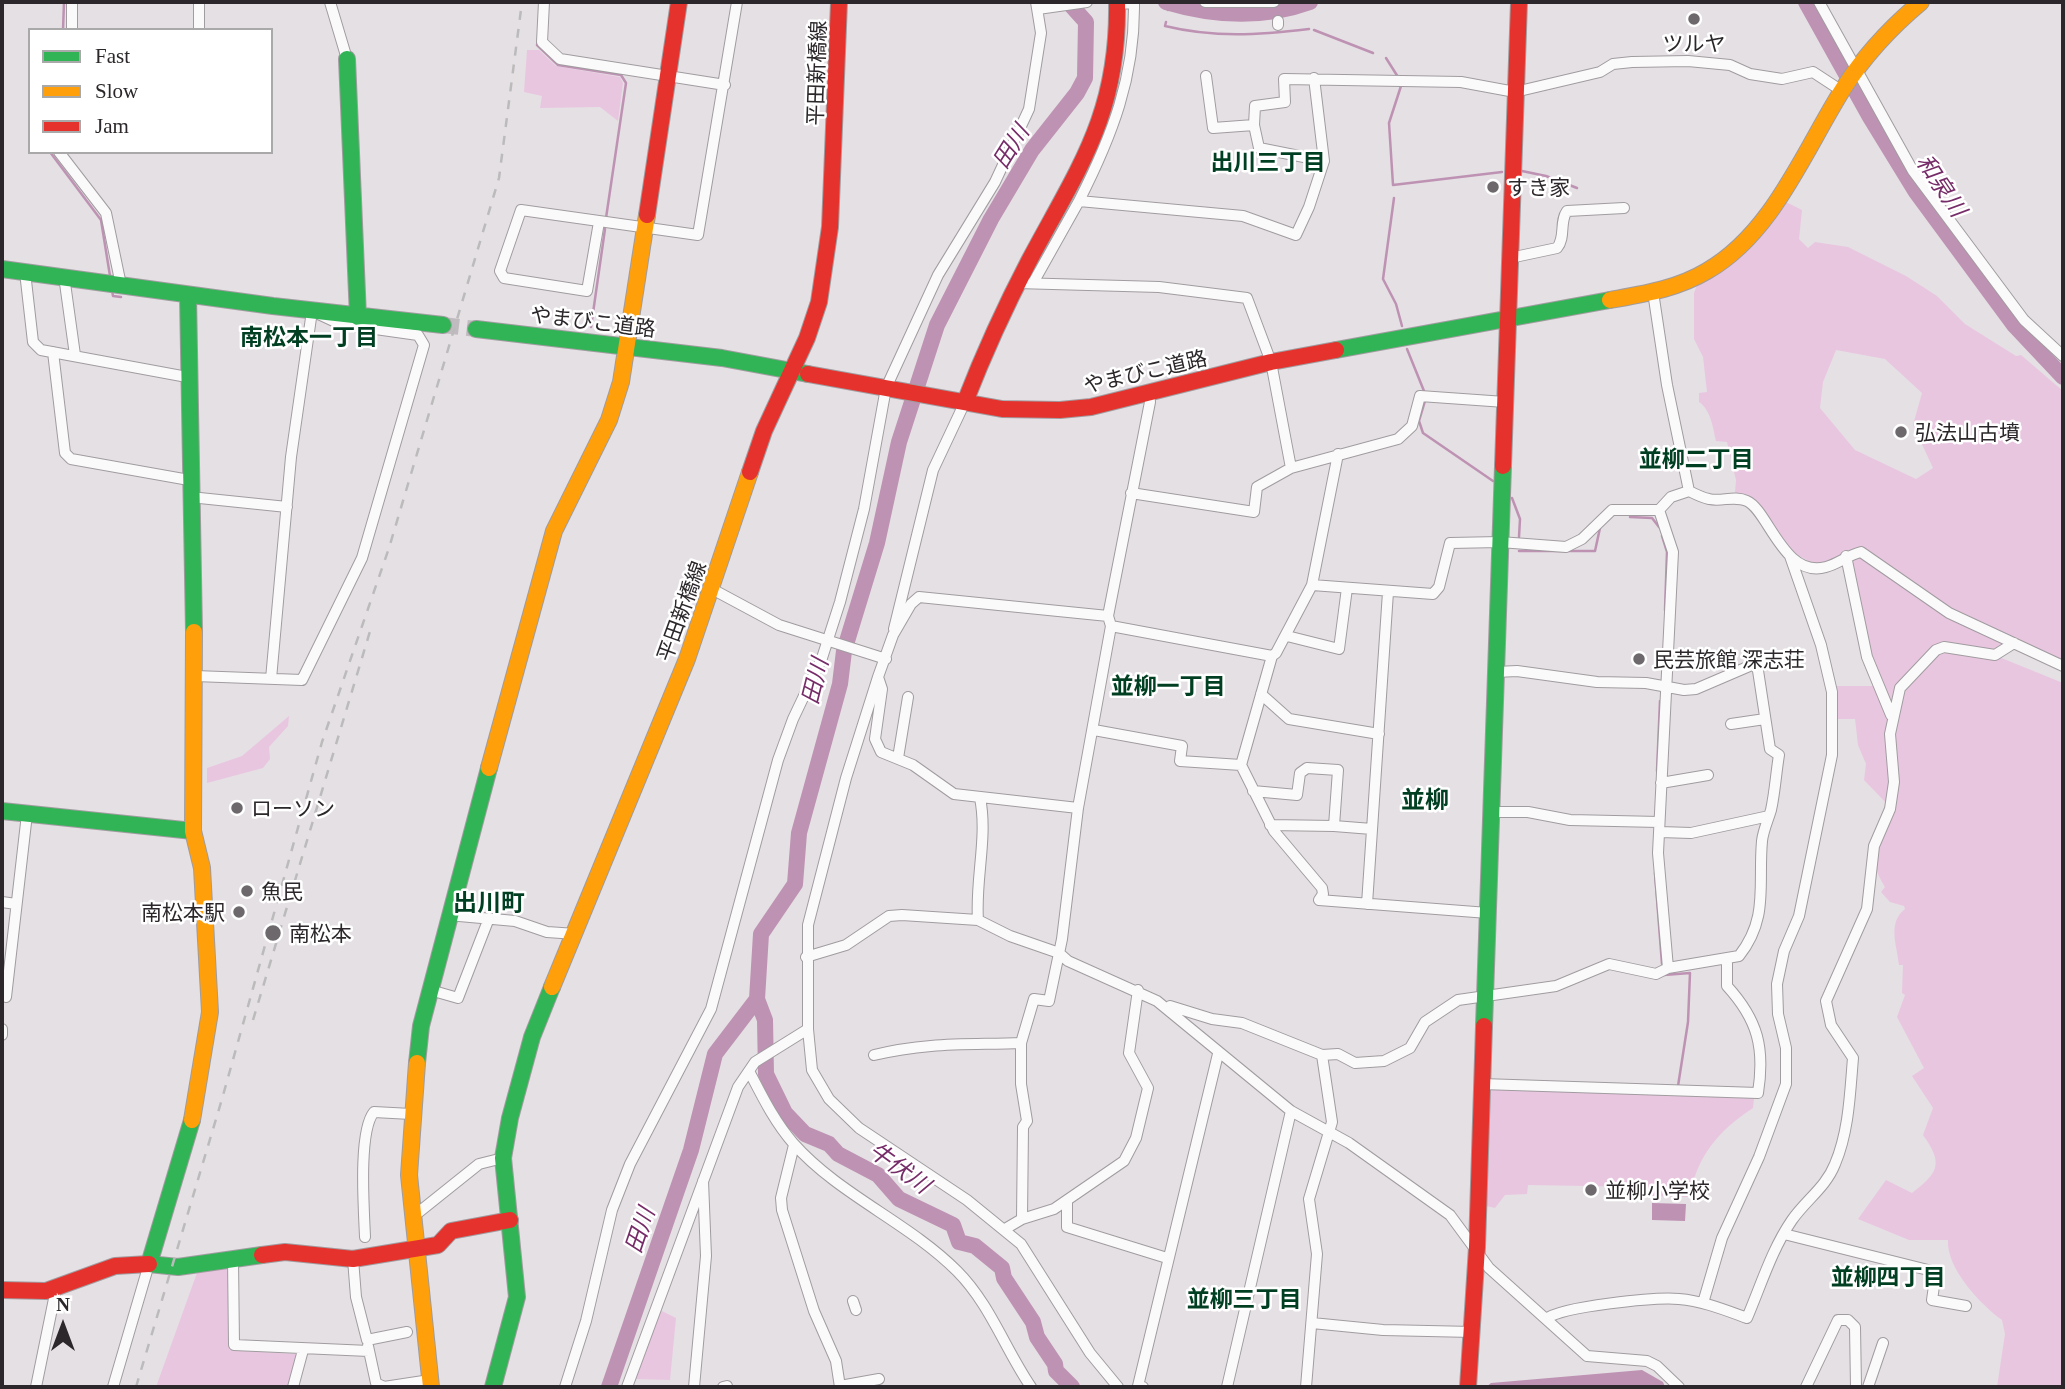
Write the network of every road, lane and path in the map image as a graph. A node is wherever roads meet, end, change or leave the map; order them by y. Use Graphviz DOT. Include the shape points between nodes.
graph roads {
  1 [pos="72,2"];
  2 [pos="199,2"];
  3 [pos="330,2"];
  4 [pos="544,2"];
  5 [pos="679,2"];
  6 [pos="737,2"];
  7 [pos="839,2"];
  8 [pos="1087,2"];
  9 [pos="1205,2"];
  10 [pos="1274,2"];
  11 [pos="1519,2"];
  12 [pos="1819,2"];
  13 [pos="1921,2"];
  14 [pos="1117,3"];
  15 [pos="1038,7"];
  16 [pos="72,28"];
  17 [pos="199,28"];
  18 [pos="347,59"];
  19 [pos="668,76"];
  20 [pos="1206,76"];
  21 [pos="1314,78"];
  22 [pos="1849,81"];
  23 [pos="725,85"];
  24 [pos="1515,92"];
  25 [pos="1254,125"];
  26 [pos="61,154"];
  27 [pos="1324,161"];
  28 [pos="1079,201"];
  29 [pos="1624,208"];
  30 [pos="599,222"];
  31 [pos="645,228"];
  32 [pos="1510,258"];
  33 [pos="2,269"];
  34 [pos="25,272"];
  35 [pos="64,276"];
  36 [pos="1025,283"];
  37 [pos="115,284"];
  38 [pos="1653,292"];
  39 [pos="188,295"];
  40 [pos="312,311"];
  41 [pos="358,317"];
  42 [pos="1508,317"];
  43 [pos="443,326"];
  44 [pos="476,329"];
  45 [pos="627,346"];
  46 [pos="53,352"];
  47 [pos="75,355"];
  48 [pos="2063,356"];
  49 [pos="1271,362"];
  50 [pos="789,372"];
  51 [pos="187,377"];
  52 [pos="888,388"];
  53 [pos="1149,392"];
  54 [pos="959,401"];
  55 [pos="1505,402"];
  56 [pos="1338,454"];
  57 [pos="1291,468"];
  58 [pos="189,480"];
  59 [pos="1689,491"];
  60 [pos="1131,494"];
  61 [pos="190,497"];
  62 [pos="286,507"];
  63 [pos="1659,510"];
  64 [pos="1500,542"];
  65 [pos="1790,556"];
  66 [pos="1846,556"];
  67 [pos="1312,585"];
  68 [pos="1347,588"];
  69 [pos="712,589"];
  70 [pos="1388,592"];
  71 [pos="1110,621"];
  72 [pos="893,635"];
  73 [pos="1287,636"];
  74 [pos="828,640"];
  75 [pos="2014,643"];
  76 [pos="1272,656"];
  77 [pos="883,658"];
  78 [pos="1781,659"];
  79 [pos="1757,664"];
  80 [pos="2063,666"];
  81 [pos="1496,672"];
  82 [pos="195,676"];
  83 [pos="878,677"];
  84 [pos="271,679"];
  85 [pos="1666,687"];
  86 [pos="1261,694"];
  87 [pos="908,697"];
  88 [pos="1891,715"];
  89 [pos="1765,719"];
  90 [pos="1737,721"];
  91 [pos="1094,730"];
  92 [pos="1379,734"];
  93 [pos="898,758"];
  94 [pos="1241,765"];
  95 [pos="1708,775"];
  96 [pos="1661,783"];
  97 [pos="1253,791"];
  98 [pos="980,798"];
  99 [pos="1078,808"];
  100 [pos="2,811"];
  101 [pos="1491,812"];
  102 [pos="27,814"];
  103 [pos="1769,816"];
  104 [pos="1270,825"];
  105 [pos="1334,827"];
  106 [pos="1660,827"];
  107 [pos="1372,829"];
  108 [pos="193,831"];
  109 [pos="2,902"];
  110 [pos="16,904"];
  111 [pos="1367,904"];
  112 [pos="1488,913"];
  113 [pos="448,915"];
  114 [pos="489,918"];
  115 [pos="978,920"];
  116 [pos="576,934"];
  117 [pos="1059,953"];
  118 [pos="806,957"];
  119 [pos="1727,960"];
  120 [pos="1668,968"];
  121 [pos="430,990"];
  122 [pos="1138,990"];
  123 [pos="1484,996"];
  124 [pos="6,997"];
  125 [pos="1157,1001"];
  126 [pos="2,1029"];
  127 [pos="806,1029"];
  128 [pos="2,1035"];
  129 [pos="1021,1043"];
  130 [pos="1219,1054"];
  131 [pos="874,1055"];
  132 [pos="1322,1055"];
  133 [pos="752,1066"];
  134 [pos="1482,1084"];
  135 [pos="1291,1111"];
  136 [pos="411,1114"];
  137 [pos="1328,1133"];
  138 [pos="794,1144"];
  139 [pos="503,1158"];
  140 [pos="703,1176"];
  141 [pos="1068,1201"];
  142 [pos="419,1212"];
  143 [pos="1022,1219"];
  144 [pos="510,1220"];
  145 [pos="1004,1229"];
  146 [pos="1784,1234"];
  147 [pos="365,1237"];
  148 [pos="1477,1247"];
  149 [pos="414,1249"];
  150 [pos="1167,1258"];
  151 [pos="233,1259"];
  152 [pos="354,1259"];
  153 [pos="149,1264"];
  154 [pos="56,1289"];
  155 [pos="2,1290"];
  156 [pos="1703,1303"];
  157 [pos="1966,1306"];
  158 [pos="1546,1319"];
  159 [pos="1312,1322"];
  160 [pos="407,1332"];
  161 [pos="1473,1332"];
  162 [pos="1882,1343"];
  163 [pos="368,1345"];
  164 [pos="303,1350"];
  165 [pos="879,1379"];
  166 [pos="1021,1382"];
  167 [pos="431,1384"];
  168 [pos="37,1387"];
  169 [pos="113,1387"];
  170 [pos="293,1387"];
  171 [pos="493,1387"];
  172 [pos="565,1387"];
  173 [pos="627,1387"];
  174 [pos="694,1387"];
  175 [pos="840,1387"];
  176 [pos="1031,1387"];
  177 [pos="1118,1387"];
  178 [pos="1143,1387"];
  179 [pos="1227,1387"];
  180 [pos="1306,1387"];
  181 [pos="1468,1387"];
  182 [pos="1679,1387"];
  183 [pos="1805,1387"];
  184 [pos="1856,1387"];
  185 [pos="1868,1387"];
  1 -- 16 [label="street"];
  2 -- 17 [label="street"];
  3 -- 18 [label="street"];
  4 -- 19 [label="street" via="542,43 560,59"];
  5 -- 19 [label="street"];
  6 -- 23 [label="street"];
  7 -- 50 [label="street, 平田新橋線" via="827,260 811,326"];
  8 -- 15 [label="street"];
  9 -- 10 [label="street"];
  11 -- 24 [label="street"];
  12 -- 22 [label="street"];
  13 -- 22 [label="street, やまびこ道路" via="1898,21"];
  14 -- 28 [label="street" via="1134,3 1130,69 1111,135"];
  14 -- 36 [label="street" via="1117,70 1101,126"];
  15 -- 52 [label="street" via="1037,64 1020,132 938,275"];
  18 -- 41 [label="street"];
  19 -- 23 [label="street"];
  19 -- 31 [label="street"];
  20 -- 25 [label="street" via="1213,128"];
  21 -- 24 [label="street" via="1461,82"];
  21 -- 25 [label="street" via="1280,79 1285,102 1255,106"];
  21 -- 27 [label="street"];
  22 -- 24 [label="street" via="1813,72 1782,79 1730,65 1688,61 1614,64 1600,72"];
  22 -- 38 [label="street, やまびこ道路" via="1744,241 1702,274"];
  22 -- 48 [label="street" via="2024,320"];
  23 -- 31 [label="street" via="698,235"];
  24 -- 32 [label="street"];
  25 -- 27 [label="street" via="1259,148"];
  26 -- 37 [label="street" via="106,213"];
  27 -- 28 [label="street" via="1296,235 1243,216"];
  28 -- 36 [label="street"];
  29 -- 32 [label="street" via="1567,211 1557,248"];
  30 -- 30 [label="street" via="521,210 500,271 504,278 587,291"];
  30 -- 31 [label="street"];
  31 -- 45 [label="street"];
  32 -- 42 [label="street"];
  33 -- 34 [label="street"];
  34 -- 35 [label="street"];
  34 -- 46 [label="street" via="33,342 41,350"];
  35 -- 37 [label="street"];
  35 -- 47 [label="street"];
  36 -- 49 [label="street" via="1158,287 1247,298"];
  36 -- 54 [label="street" via="989,340"];
  37 -- 39 [label="street"];
  38 -- 42 [label="street, やまびこ道路"];
  38 -- 59 [label="street"];
  39 -- 40 [label="street"];
  39 -- 51 [label="street"];
  40 -- 41 [label="street"];
  40 -- 62 [label="street"];
  40 -- 84 [label="street" via="340,324 418,335 424,345 362,558 302,680"];
  41 -- 43 [label="street"];
  42 -- 49 [label="street, やまびこ道路"];
  42 -- 55 [label="street"];
  44 -- 45 [label="street, やまびこ道路"];
  45 -- 50 [label="street, やまびこ道路"];
  45 -- 113 [label="street" via="609,420 554,531"];
  46 -- 47 [label="street"];
  46 -- 58 [label="street" via="65,453 71,459"];
  47 -- 51 [label="street"];
  49 -- 53 [label="street, やまびこ道路"];
  49 -- 57 [label="street"];
  50 -- 52 [label="street, やまびこ道路"];
  50 -- 69 [label="street, 平田新橋線" via="764,431"];
  51 -- 58 [label="street"];
  52 -- 54 [label="street, やまびこ道路"];
  52 -- 74 [label="street" via="860,522"];
  53 -- 54 [label="street, やまびこ道路" via="1060,410 1016,410"];
  53 -- 60 [label="street"];
  54 -- 72 [label="street" via="933,470"];
  55 -- 56 [label="street" via="1420,396 1412,426 1398,439"];
  55 -- 64 [label="street"];
  56 -- 57 [label="street"];
  56 -- 67 [label="street"];
  57 -- 60 [label="street" via="1257,487 1254,512"];
  58 -- 61 [label="street"];
  59 -- 63 [label="street" via="1671,497"];
  59 -- 65 [label="street" via="1710,500 1734,497 1747,501"];
  60 -- 71 [label="street"];
  61 -- 62 [label="street"];
  61 -- 82 [label="street"];
  62 -- 84 [label="street"];
  63 -- 64 [label="street" via="1612,510 1582,539 1566,547"];
  63 -- 85 [label="street" via="1673,552"];
  64 -- 70 [label="street" via="1450,543 1433,594"];
  64 -- 81 [label="street"];
  65 -- 66 [label="street" via="1814,569"];
  65 -- 156 [label="street" via="1832,692 1832,755 1799,916 1777,984 1787,1055 1786,1084 1755,1168 1722,1238"];
  66 -- 75 [label="street" via="1861,552 1950,613"];
  66 -- 88 [label="street" via="1867,657"];
  67 -- 68 [label="street"];
  67 -- 73 [label="street"];
  68 -- 70 [label="street"];
  68 -- 73 [label="street" via="1339,649"];
  69 -- 74 [label="street" via="779,625"];
  69 -- 116 [label="street, 平田新橋線"];
  70 -- 92 [label="street"];
  71 -- 72 [label="street" via="919,597"];
  71 -- 76 [label="street"];
  71 -- 91 [label="street"];
  72 -- 77 [label="street"];
  73 -- 76 [label="street"];
  74 -- 77 [label="street"];
  74 -- 172 [label="street" via="778,760 711,1009 630,1164 612,1210"];
  75 -- 80 [label="street"];
  75 -- 88 [label="street" via="1995,655 1944,647 1936,650 1900,688"];
  76 -- 86 [label="street"];
  77 -- 83 [label="street"];
  78 -- 79 [label="street"];
  79 -- 85 [label="street" via="1696,689"];
  79 -- 89 [label="street"];
  81 -- 85 [label="street"];
  81 -- 101 [label="street"];
  82 -- 84 [label="street"];
  82 -- 108 [label="street"];
  83 -- 93 [label="street" via="882,689 877,747"];
  83 -- 118 [label="street" via="810,911"];
  85 -- 96 [label="street"];
  86 -- 92 [label="street" via="1289,719"];
  86 -- 94 [label="street"];
  87 -- 93 [label="street"];
  88 -- 146 [label="street" via="1894,782 1874,846 1867,909 1826,1001 1831,1025 1853,1058 1846,1130 1835,1165 1821,1189"];
  89 -- 90 [label="street"];
  89 -- 103 [label="street" via="1770,749 1779,755"];
  91 -- 94 [label="street" via="1182,746 1180,761"];
  91 -- 99 [label="street"];
  92 -- 107 [label="street"];
  93 -- 98 [label="street" via="954,794"];
  94 -- 97 [label="street"];
  95 -- 96 [label="street"];
  96 -- 106 [label="street"];
  97 -- 104 [label="street"];
  97 -- 105 [label="street" via="1297,795 1300,773 1307,768 1338,770"];
  98 -- 99 [label="street"];
  98 -- 115 [label="street"];
  99 -- 117 [label="street"];
  100 -- 102 [label="street"];
  101 -- 106 [label="street"];
  101 -- 112 [label="street"];
  102 -- 108 [label="street"];
  102 -- 110 [label="street"];
  103 -- 106 [label="street" via="1691,833"];
  103 -- 119 [label="street" via="1762,841 1763,877 1753,939 1740,956"];
  104 -- 105 [label="street"];
  104 -- 111 [label="street" via="1314,874 1323,894 1318,900"];
  105 -- 107 [label="street"];
  106 -- 120 [label="street" via="1658,869"];
  107 -- 111 [label="street"];
  108 -- 153 [label="street" via="202,868 209,1032 191,1126"];
  109 -- 110 [label="street"];
  110 -- 124 [label="street"];
  111 -- 112 [label="street"];
  112 -- 123 [label="street"];
  113 -- 114 [label="street"];
  113 -- 121 [label="street"];
  114 -- 116 [label="street"];
  114 -- 121 [label="street" via="458,998"];
  115 -- 117 [label="street"];
  115 -- 118 [label="street" via="889,916 846,944"];
  116 -- 139 [label="street, 平田新橋線" via="532,1037"];
  117 -- 122 [label="street"];
  117 -- 129 [label="street" via="1048,1001 1034,999"];
  118 -- 127 [label="street"];
  119 -- 120 [label="street"];
  119 -- 134 [label="street" via="1727,986 1747,1008 1763,1063 1758,1093"];
  120 -- 123 [label="street" via="1656,974 1609,964 1556,986"];
  121 -- 136 [label="street"];
  122 -- 125 [label="street"];
  122 -- 141 [label="street" via="1129,1053 1148,1088 1136,1138 1124,1161"];
  123 -- 132 [label="street" via="1449,1003 1425,1021 1410,1048 1384,1061 1355,1063 1338,1054"];
  123 -- 134 [label="street"];
  125 -- 130 [label="street"];
  125 -- 132 [label="street" via="1212,1019 1242,1023"];
  126 -- 128 [label="street"];
  127 -- 133 [label="street"];
  127 -- 145 [label="street" via="812,1070 829,1099 859,1128"];
  129 -- 131 [label="street" via="947,1042"];
  129 -- 143 [label="street" via="1020,1084 1027,1121 1023,1127"];
  130 -- 135 [label="street"];
  130 -- 150 [label="street"];
  132 -- 137 [label="street" via="1332,1122"];
  133 -- 138 [label="street" via="772,1116"];
  133 -- 140 [label="street" via="738,1087"];
  134 -- 148 [label="street"];
  135 -- 137 [label="street"];
  135 -- 179 [label="street"];
  136 -- 147 [label="street" via="374,1112 368,1119 362,1166"];
  136 -- 149 [label="street"];
  137 -- 148 [label="street" via="1450,1215"];
  137 -- 159 [label="street" via="1309,1199 1317,1254"];
  138 -- 166 [label="street" via="954,1268 977,1292"];
  138 -- 175 [label="street" via="782,1210 814,1311 836,1361"];
  139 -- 142 [label="street" via="479,1164"];
  139 -- 144 [label="street, 平田新橋線"];
  140 -- 173 [label="street"];
  140 -- 174 [label="street" via="706,1256"];
  141 -- 143 [label="street"];
  141 -- 150 [label="street" via="1067,1227"];
  143 -- 145 [label="street"];
  144 -- 149 [label="street" via="463,1227 451,1231 438,1245"];
  144 -- 171 [label="street, 平田新橋線" via="517,1297"];
  145 -- 177 [label="street" via="1020,1244 1090,1353"];
  146 -- 156 [label="street" via="1747,1318"];
  146 -- 157 [label="street" via="1936,1272 1932,1300"];
  148 -- 158 [label="street" via="1489,1268"];
  148 -- 161 [label="street"];
  149 -- 152 [label="street"];
  149 -- 167 [label="street"];
  150 -- 178 [label="street" via="1138,1386"];
  151 -- 152 [label="street" via="285,1252"];
  151 -- 153 [label="street" via="178,1267"];
  151 -- 164 [label="street" via="234,1345"];
  152 -- 163 [label="street" via="356,1297"];
  153 -- 154 [label="street" via="115,1266"];
  153 -- 169 [label="street"];
  154 -- 155 [label="street"];
  154 -- 168 [label="street"];
  156 -- 158 [label="street" via="1678,1298 1636,1301 1558,1311"];
  158 -- 182 [label="street" via="1587,1356 1647,1361"];
  159 -- 161 [label="street" via="1383,1330"];
  159 -- 180 [label="street"];
  160 -- 163 [label="street"];
  161 -- 181 [label="street"];
  162 -- 185 [label="street"];
  163 -- 164 [label="street"];
  163 -- 167 [label="street" via="376,1383 384,1387"];
  164 -- 170 [label="street"];
  165 -- 175 [label="street"];
  166 -- 176 [label="street"];
  183 -- 184 [label="street" via="1832,1329 1838,1320 1848,1320 1855,1327"];
}
